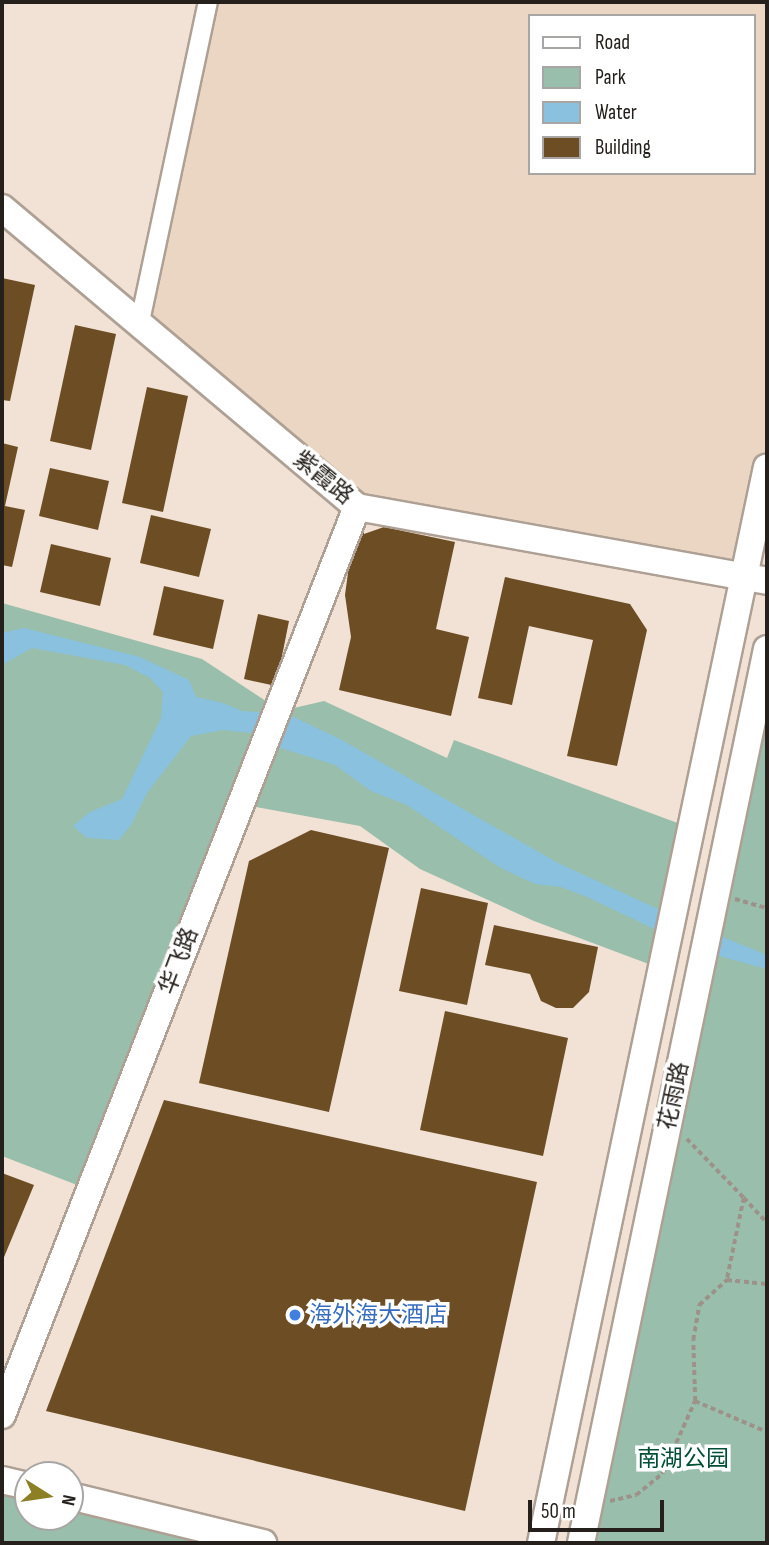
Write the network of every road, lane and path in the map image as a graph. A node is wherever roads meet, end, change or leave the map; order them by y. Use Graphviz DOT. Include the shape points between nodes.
graph roads {
  1 [pos="208,2"];
  2 [pos="2,208"];
  3 [pos="139,326"];
  4 [pos="767,467"];
  5 [pos="357,507"];
  6 [pos="756,579"];
  7 [pos="767,649"];
  8 [pos="716,894"];
  9 [pos="767,908"];
  10 [pos="669,1120"];
  11 [pos="744,1198"];
  12 [pos="767,1223"];
  13 [pos="727,1280"];
  14 [pos="767,1284"];
  15 [pos="695,1401"];
  16 [pos="2,1415"];
  17 [pos="767,1432"];
  18 [pos="84,1499"];
  19 [pos="588,1507"];
  20 [pos="263,1543"];
  21 [pos="541,1543"];
  22 [pos="580,1543"];
  1 -- 3 [label="street"];
  2 -- 3 [label="street, 紫霞路"];
  3 -- 5 [label="street, 紫霞路"];
  4 -- 6 [label="street"];
  5 -- 6 [label="street, 紫霞路"];
  5 -- 16 [label="street, 华飞路"];
  6 -- 21 [label="street"];
  7 -- 8 [label="street, 花雨路"];
  8 -- 9 [label="path"];
  8 -- 10 [label="street, 花雨路"];
  10 -- 11 [label="path"];
  10 -- 19 [label="street, 花雨路"];
  11 -- 12 [label="path"];
  11 -- 13 [label="path"];
  13 -- 14 [label="path"];
  13 -- 15 [label="path" via="699,1305 693,1340"];
  15 -- 17 [label="path"];
  15 -- 19 [label="path" via="663,1474 636,1495"];
  18 -- 20 [label="street"];
  19 -- 22 [label="street, 花雨路"];
}
